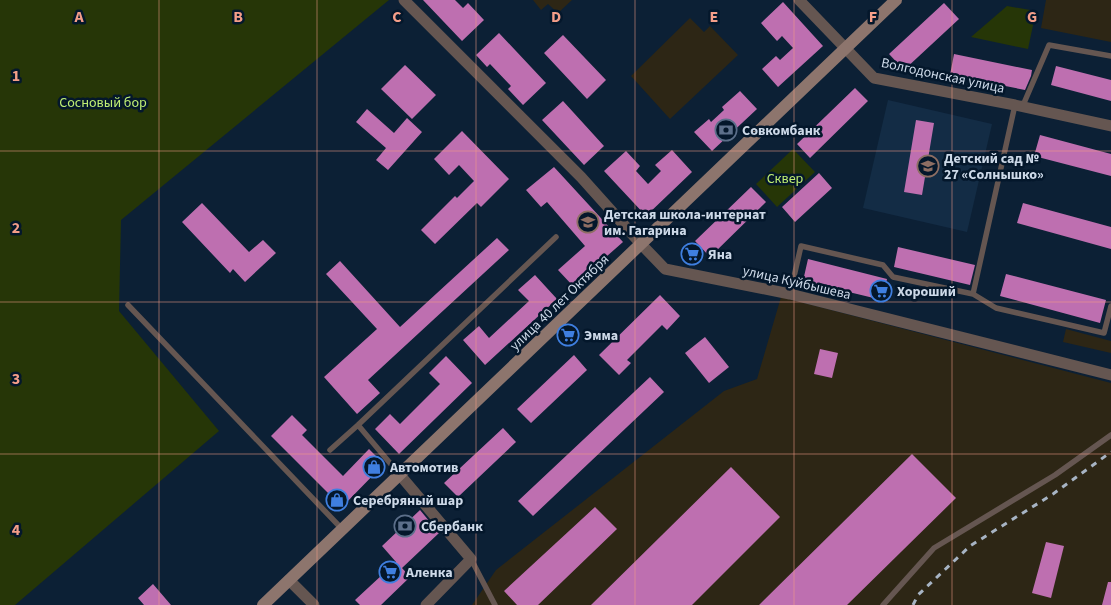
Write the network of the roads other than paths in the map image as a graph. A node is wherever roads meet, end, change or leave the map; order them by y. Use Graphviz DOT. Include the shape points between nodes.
graph roads {
  1 [pos="404,0"];
  2 [pos="799,0"];
  3 [pos="896,0"];
  4 [pos="845,49"];
  5 [pos="1111,56"];
  6 [pos="1015,105"];
  7 [pos="1111,126"];
  8 [pos="556,237"];
  9 [pos="641,244"];
  10 [pos="790,294"];
  11 [pos="973,294"];
  12 [pos="128,304"];
  13 [pos="1111,306"];
  14 [pos="1111,375"];
  15 [pos="358,425"];
  16 [pos="1111,435"];
  17 [pos="330,450"];
  18 [pos="400,475"];
  19 [pos="342,529"];
  20 [pos="471,560"];
  21 [pos="289,580"];
  22 [pos="264,605"];
  23 [pos="314,605"];
  24 [pos="426,605"];
  25 [pos="495,605"];
  26 [pos="882,605"];
  1 -- 9 [label="street, улица Куйбышева" via="581,177"];
  2 -- 4 [label="street, Волгодонская улица"];
  3 -- 4 [label="main road, улица 40 лет Октября"];
  4 -- 6 [label="street, Волгодонская улица" via="874,78"];
  4 -- 9 [label="main road, улица 40 лет Октября"];
  5 -- 6 [label="lane" via="1049,44 1024,103"];
  6 -- 7 [label="street, Волгодонская улица"];
  6 -- 11 [label="lane"];
  8 -- 15 [label="lane"];
  9 -- 10 [label="street, улица Куйбышева" via="665,269"];
  9 -- 18 [label="main road, улица 40 лет Октября"];
  10 -- 11 [label="lane" via="801,246 883,265 893,277"];
  10 -- 14 [label="street, улица Куйбышева"];
  11 -- 13 [label="lane" via="996,308 1104,333"];
  12 -- 19 [label="lane"];
  15 -- 17 [label="lane"];
  15 -- 18 [label="lane"];
  16 -- 26 [label="lane" via="1054,475 934,548"];
  18 -- 19 [label="main road, улица 40 лет Октября"];
  18 -- 20 [label="street"];
  19 -- 21 [label="main road, улица 40 лет Октября"];
  20 -- 24 [label="street"];
  20 -- 25 [label="lane"];
  21 -- 22 [label="main road, улица 40 лет Октября"];
  21 -- 23 [label="street"];
}
